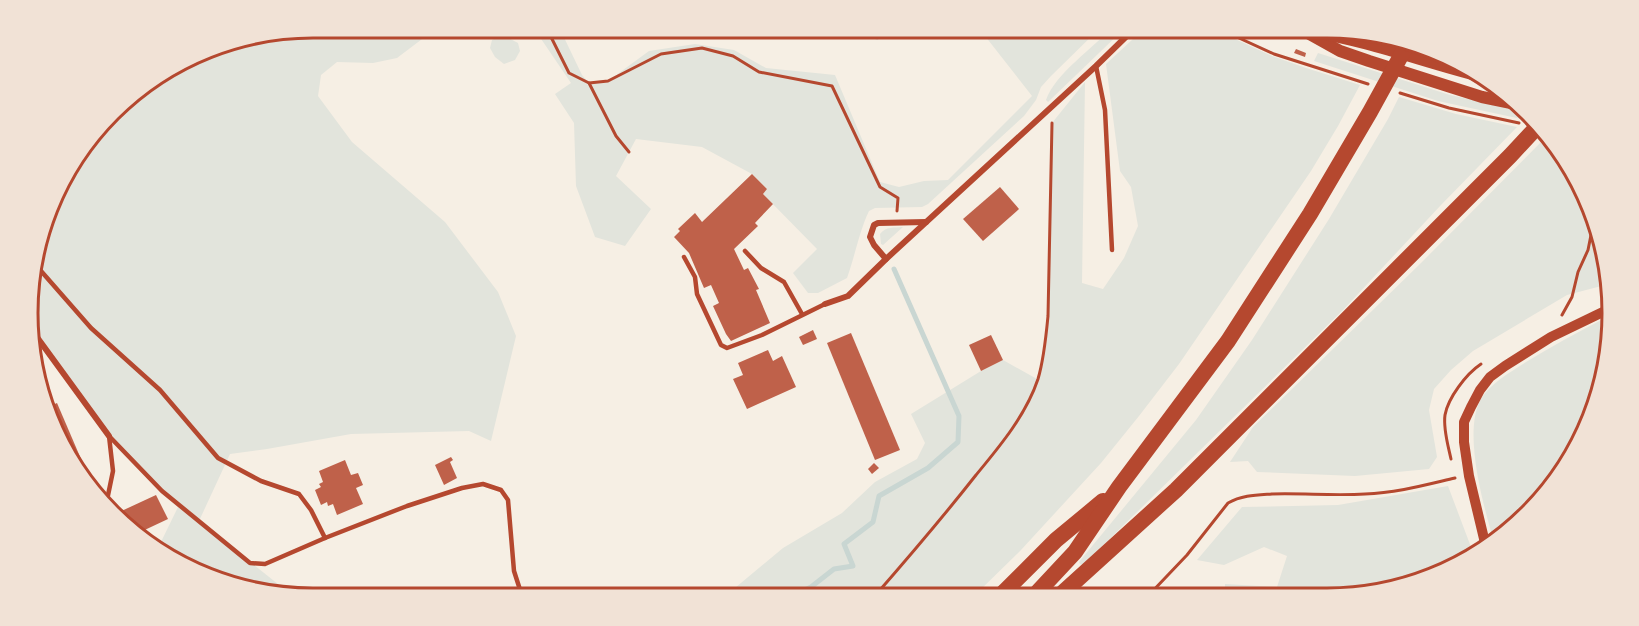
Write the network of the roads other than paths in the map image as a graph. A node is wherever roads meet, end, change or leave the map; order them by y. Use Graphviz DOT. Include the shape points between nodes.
graph roads {
  1 [pos="1125,38"];
  2 [pos="1318,38"];
  3 [pos="1351,39"];
  4 [pos="1404,49"];
  5 [pos="1096,66"];
  6 [pos="1458,71"];
  7 [pos="1502,101"];
  8 [pos="1533,131"];
  9 [pos="926,222"];
  10 [pos="745,250"];
  11 [pos="1112,250"];
  12 [pos="684,257"];
  13 [pos="886,259"];
  14 [pos="41,271"];
  15 [pos="825,304"];
  16 [pos="1602,312"];
  17 [pos="802,314"];
  18 [pos="39,340"];
  19 [pos="109,436"];
  20 [pos="1119,487"];
  21 [pos="108,497"];
  22 [pos="325,538"];
  23 [pos="1484,539"];
  24 [pos="520,588"];
  25 [pos="1008,588"];
  26 [pos="1041,588"];
  27 [pos="1069,588"];
  1 -- 5 [label="street"];
  2 -- 7 [label="main road" via="1369,61"];
  3 -- 6 [label="main road"];
  4 -- 20 [label="highway" via="1310,214 1228,341"];
  5 -- 9 [label="street"];
  5 -- 11 [label="lane" via="1105,110"];
  8 -- 27 [label="highway" via="1176,490"];
  9 -- 13 [label="street"];
  9 -- 13 [label="street" via="874,225 870,237"];
  10 -- 17 [label="lane" via="761,268 784,282"];
  12 -- 17 [label="lane" via="721,345 727,348"];
  13 -- 15 [label="street" via="848,296"];
  14 -- 22 [label="lane" via="91,328 160,390 218,458 261,482 299,494"];
  15 -- 17 [label="lane"];
  16 -- 23 [label="street" via="1551,337 1490,377 1480,390 1464,422 1464,441"];
  18 -- 19 [label="street"];
  19 -- 21 [label="lane" via="113,471"];
  19 -- 22 [label="lane" via="162,491 250,563 265,564"];
  20 -- 25 [label="highway" via="1056,540"];
  20 -- 26 [label="highway" via="1075,552"];
  22 -- 24 [label="lane" via="407,506 483,484 501,490 508,500 514,571"];
}
